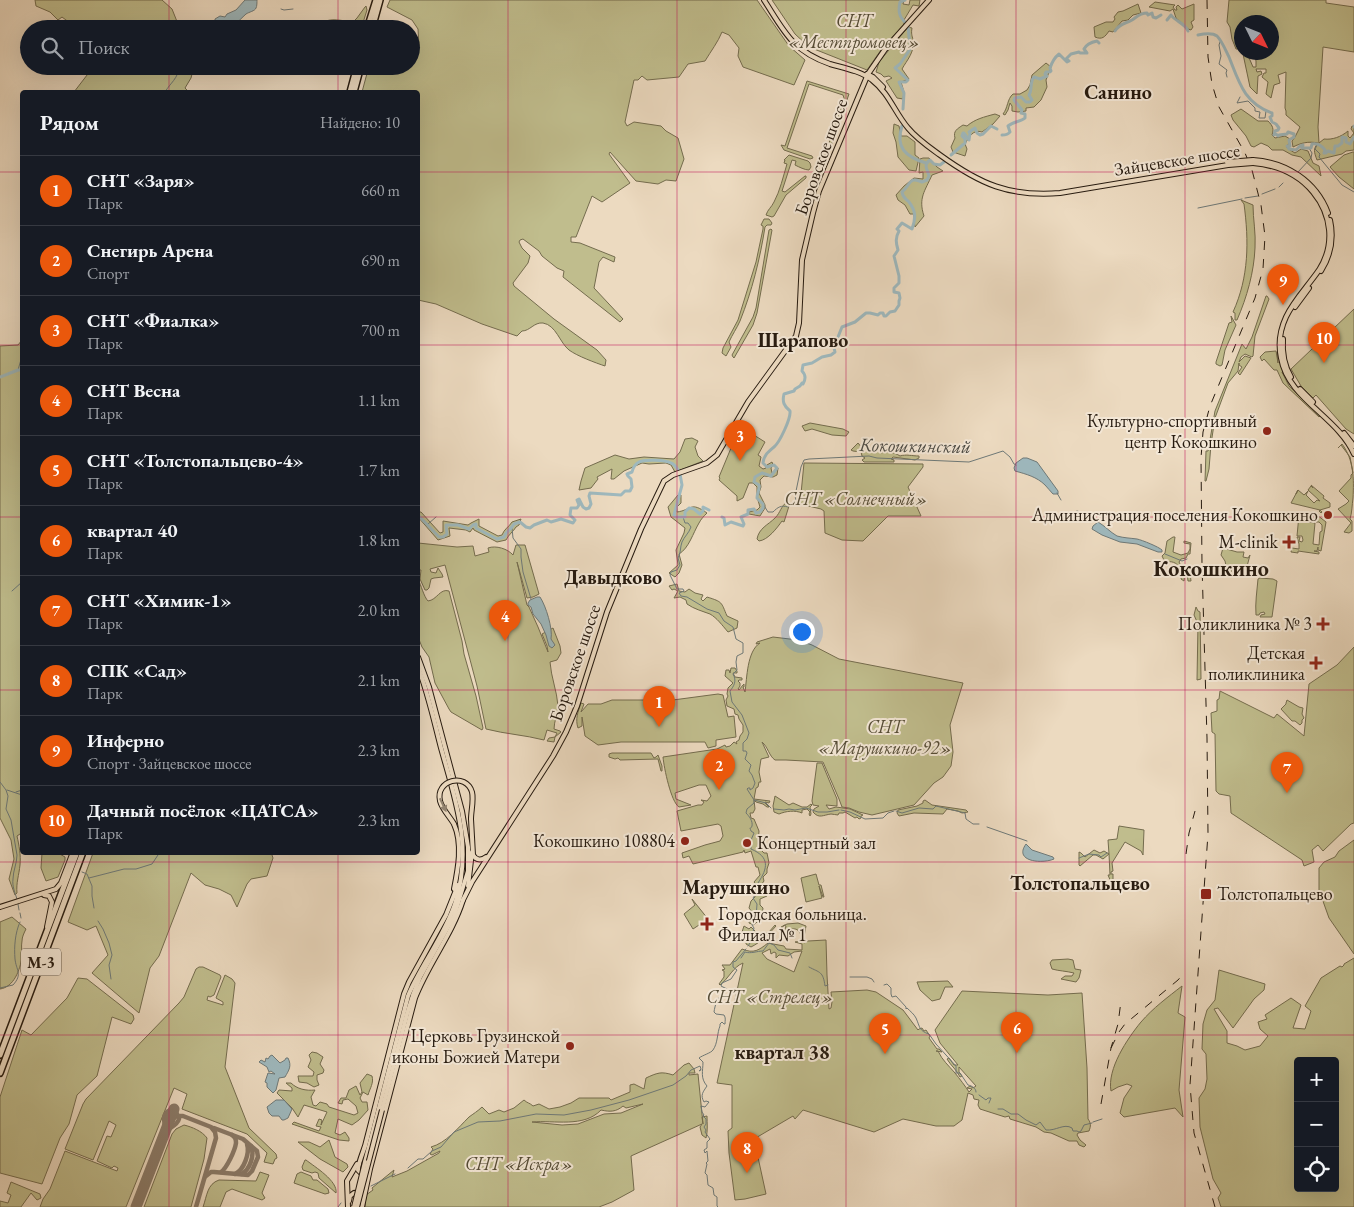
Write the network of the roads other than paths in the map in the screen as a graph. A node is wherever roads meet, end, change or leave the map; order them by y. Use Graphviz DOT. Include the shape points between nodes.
graph roads {
  1 [pos="376,0"];
  2 [pos="380,0"];
  3 [pos="765,0"];
  4 [pos="929,0"];
  5 [pos="370,20"];
  6 [pos="374,20"];
  7 [pos="355,75"];
  8 [pos="359,75"];
  9 [pos="867,76"];
  10 [pos="351,90"];
  11 [pos="355,90"];
  12 [pos="1277,166"];
  13 [pos="1354,446"];
  14 [pos="1354,454"];
  15 [pos="420,662"];
  16 [pos="420,673"];
  17 [pos="494,848"];
  18 [pos="472,852"];
  19 [pos="74,855"];
  20 [pos="74,855"];
  21 [pos="82,855"];
  22 [pos="462,866"];
  23 [pos="468,871"];
  24 [pos="39,895"];
  25 [pos="463,900"];
  26 [pos="451,904"];
  27 [pos="0,907"];
  28 [pos="46,932"];
  29 [pos="417,968"];
  30 [pos="408,996"];
  31 [pos="406,1034"];
  32 [pos="0,1055"];
  33 [pos="396,1057"];
  34 [pos="0,1073"];
  35 [pos="380,1109"];
  36 [pos="362,1158"];
  37 [pos="361,1173"];
  38 [pos="350,1175"];
  39 [pos="368,1178"];
  40 [pos="347,1189"];
  41 [pos="365,1190"];
  42 [pos="354,1193"];
  43 [pos="348,1205"];
  44 [pos="356,1207"];
  45 [pos="362,1207"];
  1 -- 5 [label="highway"];
  2 -- 6 [label="highway"];
  3 -- 9 [label="main road" via="804,50"];
  4 -- 9 [label="main road, Боровское шоссе" via="886,48"];
  7 -- 10 [label="highway"];
  8 -- 11 [label="highway"];
  9 -- 12 [label="main road, Зайцевское шоссе, bridge" via="882,89 905,124 922,141 970,175 1003,189 1033,194 1060,193 1228,163"];
  9 -- 17 [label="main road, Боровское шоссе" via="816,200 802,260 797,335 748,402 717,455 707,463 664,481 606,612 566,732"];
  12 -- 13 [label="main road, Зайцевское шоссе" via="1300,176 1318,194 1329,214 1332,233 1324,267 1293,308 1286,323 1282,350 1284,362 1296,384"];
  12 -- 14 [label="main road, Зайцевское шоссе" via="1300,179 1314,193 1325,212 1329,231 1323,262 1283,323 1282,362 1294,385 1343,436"];
  15 -- 23 [label="main road" via="462,811"];
  16 -- 22 [label="main road" via="459,815 463,840"];
  17 -- 18 [label="main road" via="481,860"];
  17 -- 25 [label="main road, Боровское шоссе"];
  18 -- 25 [label="main road"];
  18 -- 26 [label="main road, one-way, bridge" via="471,789 462,781 452,780 443,786 440,796 458,836 459,859"];
  19 -- 24 [label="main road" via="56,889"];
  20 -- 28 [label="highway, М-3"];
  21 -- 34 [label="highway, М-3"];
  22 -- 26 [label="main road"];
  22 -- 30 [label="main road" via="452,912"];
  23 -- 25 [label="main road"];
  23 -- 33 [label="main road" via="453,919 413,995"];
  24 -- 27 [label="main road"];
  24 -- 28 [label="main road" via="49,896 52,902"];
  25 -- 31 [label="main road" via="453,926 421,984"];
  26 -- 29 [label="main road"];
  28 -- 32 [label="highway, М-3"];
  29 -- 30 [label="main road"];
  29 -- 36 [label="main road" via="404,994"];
  30 -- 35 [label="main road"];
  31 -- 33 [label="main road"];
  31 -- 39 [label="main road"];
  33 -- 35 [label="main road"];
  35 -- 44 [label="main road, bridge"];
  36 -- 37 [label="main road" via="358,1168"];
  36 -- 38 [label="main road"];
  37 -- 38 [label="main road"];
  37 -- 39 [label="main road"];
  38 -- 40 [label="main road" via="346,1181"];
  39 -- 41 [label="main road"];
  40 -- 42 [label="main road"];
  40 -- 43 [label="main road"];
  41 -- 42 [label="main road" via="361,1194"];
  41 -- 45 [label="main road"];
  42 -- 43 [label="main road"];
}
